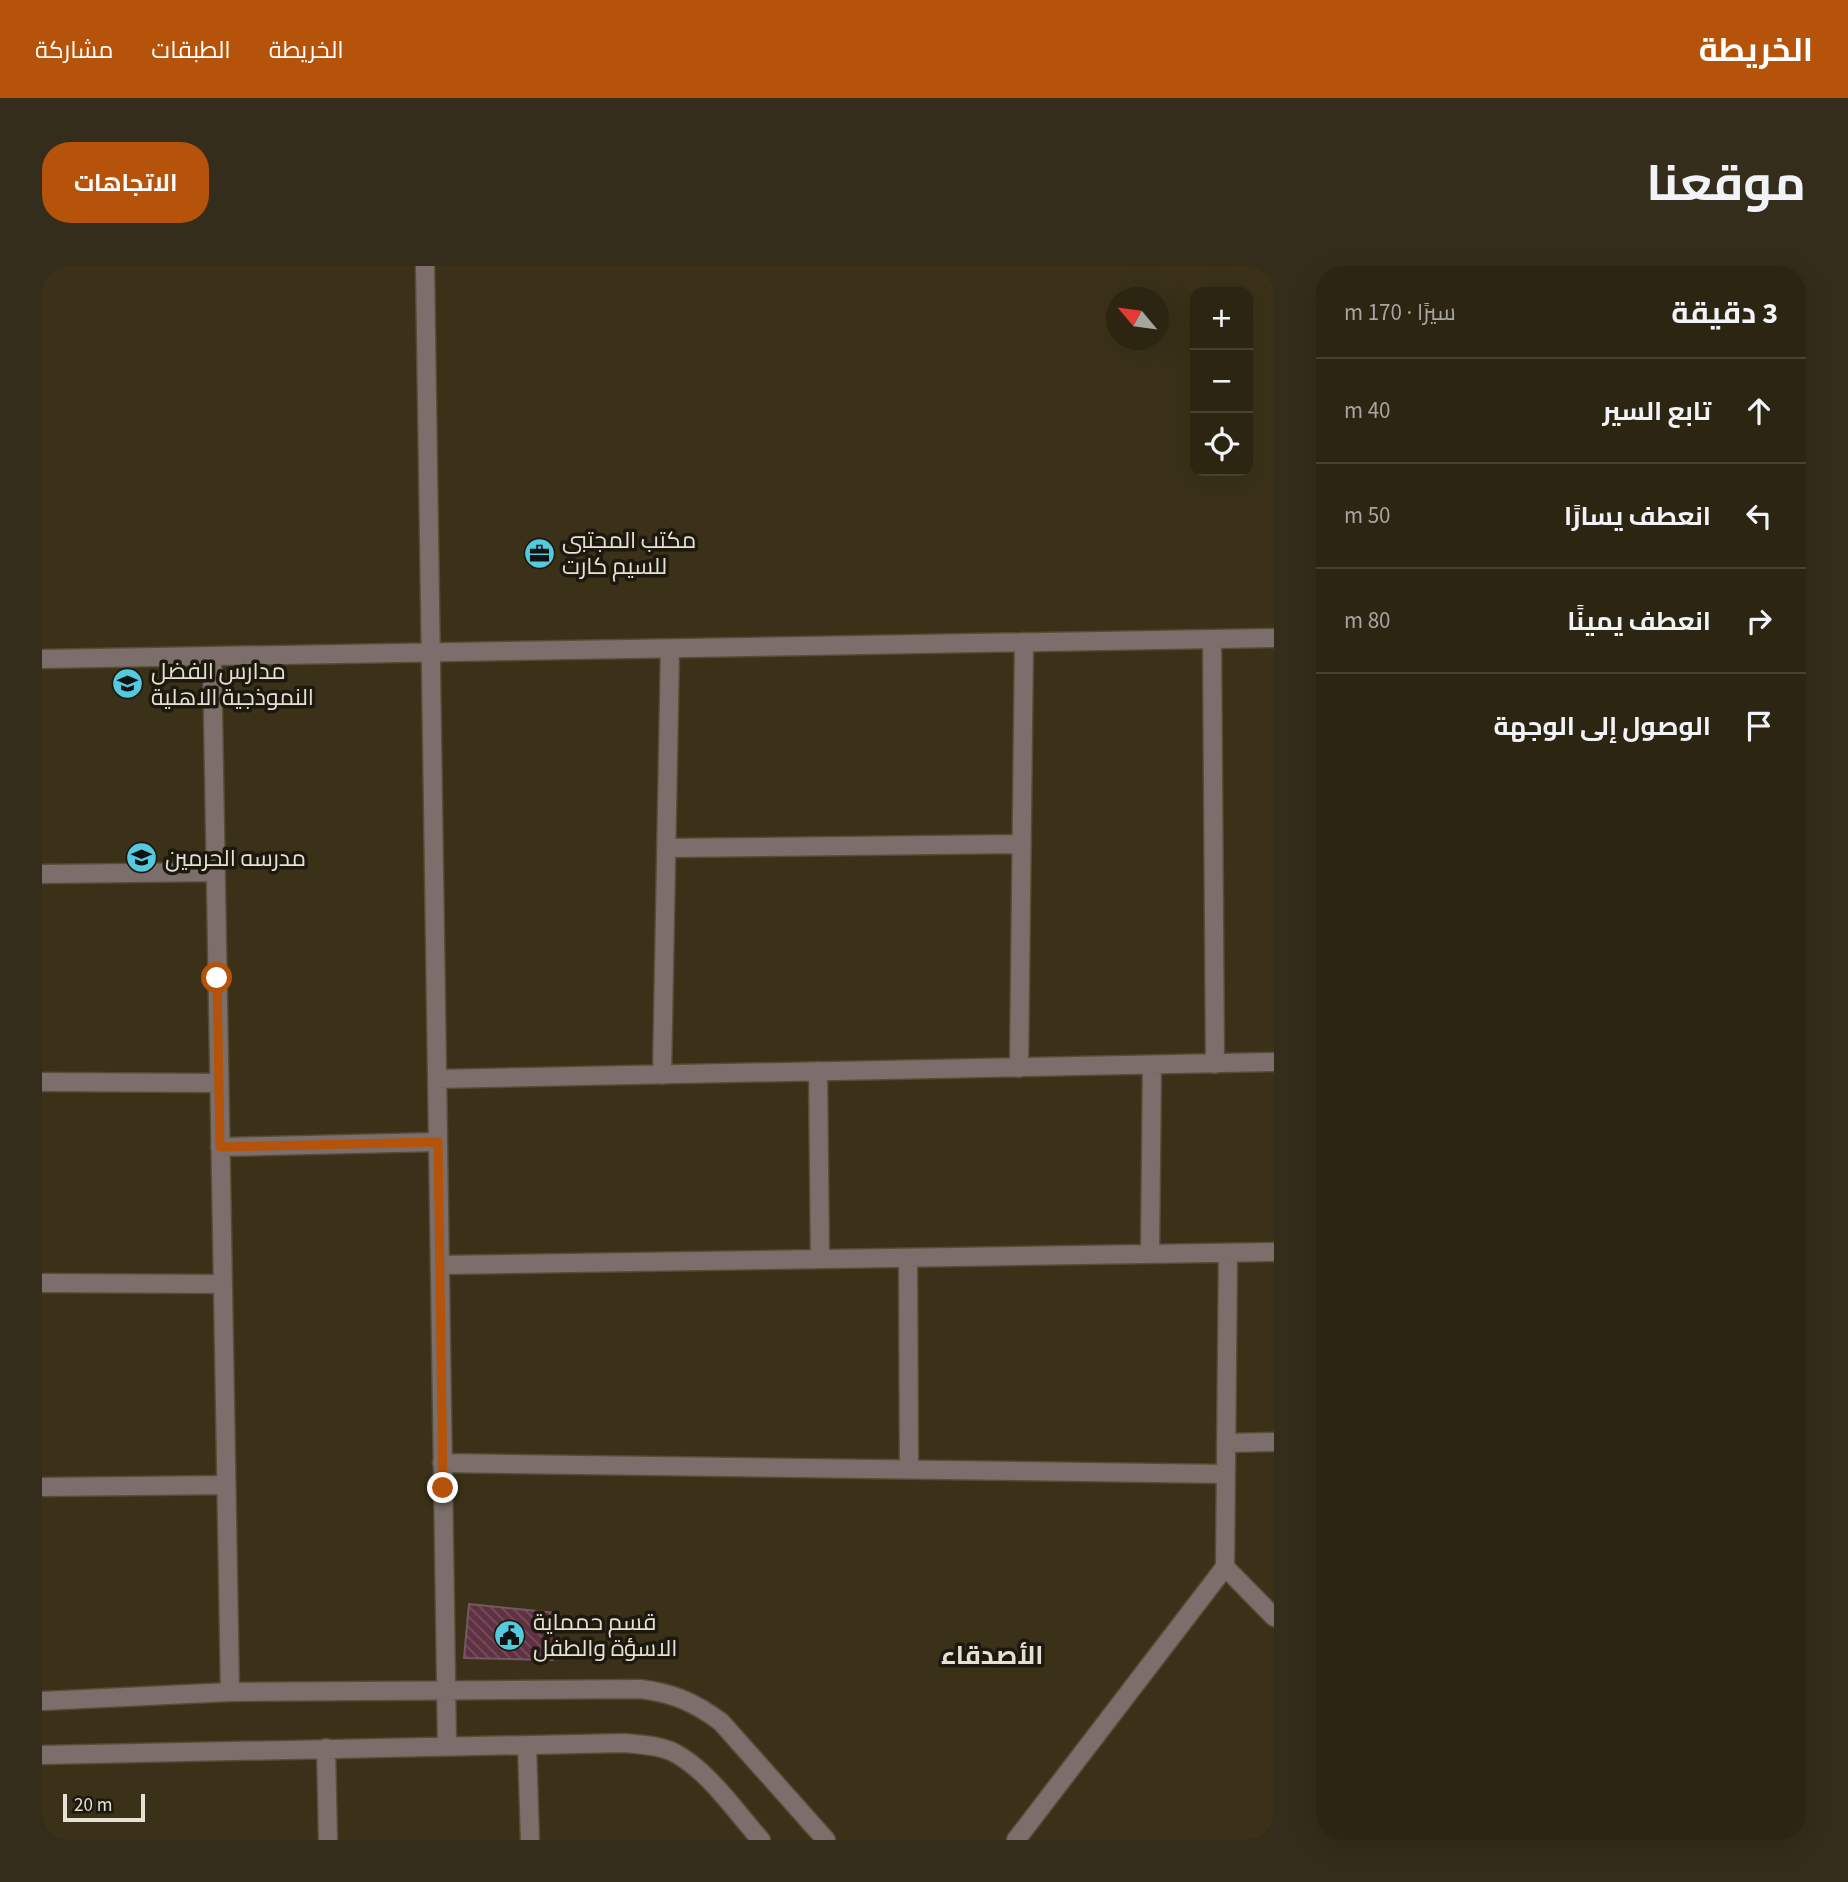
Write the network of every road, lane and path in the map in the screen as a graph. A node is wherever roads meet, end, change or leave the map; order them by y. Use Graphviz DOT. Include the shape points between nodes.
graph roads {
  1 [pos="425,266"];
  2 [pos="1274,638"];
  3 [pos="1212,639"];
  4 [pos="1024,642"];
  5 [pos="670,649"];
  6 [pos="430,652"];
  7 [pos="212,657"];
  8 [pos="42,659"];
  9 [pos="1022,844"];
  10 [pos="667,848"];
  11 [pos="215,872"];
  12 [pos="42,874"];
  13 [pos="1274,1062"];
  14 [pos="1215,1064"];
  15 [pos="1152,1065"];
  16 [pos="1019,1068"];
  17 [pos="818,1071"];
  18 [pos="662,1075"];
  19 [pos="437,1079"];
  20 [pos="42,1082"];
  21 [pos="219,1083"];
  22 [pos="438,1142"];
  23 [pos="220,1147"];
  24 [pos="1274,1252"];
  25 [pos="1228,1253"];
  26 [pos="1150,1254"];
  27 [pos="908,1258"];
  28 [pos="820,1259"];
  29 [pos="440,1265"];
  30 [pos="42,1283"];
  31 [pos="223,1284"];
  32 [pos="1274,1442"];
  33 [pos="1226,1443"];
  34 [pos="442,1463"];
  35 [pos="909,1469"];
  36 [pos="1226,1474"];
  37 [pos="226,1485"];
  38 [pos="42,1487"];
  39 [pos="1225,1567"];
  40 [pos="1274,1616"];
  41 [pos="446,1691"];
  42 [pos="229,1692"];
  43 [pos="42,1701"];
  44 [pos="527,1745"];
  45 [pos="447,1746"];
  46 [pos="326,1748"];
  47 [pos="42,1755"];
  48 [pos="743,1819"];
  49 [pos="328,1840"];
  50 [pos="530,1840"];
  51 [pos="743,1840"];
  52 [pos="761,1840"];
  53 [pos="827,1840"];
  54 [pos="1016,1840"];
  1 -- 6 [label="street"];
  2 -- 3 [label="street"];
  3 -- 4 [label="street"];
  3 -- 14 [label="street"];
  4 -- 5 [label="street"];
  4 -- 9 [label="street"];
  5 -- 6 [label="street"];
  5 -- 10 [label="street"];
  6 -- 7 [label="street"];
  6 -- 19 [label="street"];
  7 -- 8 [label="street"];
  7 -- 11 [label="street"];
  9 -- 10 [label="street"];
  9 -- 16 [label="street"];
  10 -- 18 [label="street"];
  11 -- 12 [label="street"];
  11 -- 21 [label="street"];
  13 -- 14 [label="street"];
  14 -- 15 [label="street"];
  15 -- 16 [label="street"];
  15 -- 26 [label="street"];
  16 -- 17 [label="street"];
  17 -- 18 [label="street"];
  17 -- 28 [label="street"];
  18 -- 19 [label="street"];
  19 -- 22 [label="street"];
  20 -- 21 [label="street"];
  21 -- 23 [label="street"];
  22 -- 23 [label="street"];
  22 -- 29 [label="street"];
  23 -- 31 [label="street"];
  24 -- 25 [label="street"];
  25 -- 26 [label="street"];
  25 -- 33 [label="street"];
  26 -- 27 [label="street"];
  27 -- 28 [label="street"];
  27 -- 35 [label="street"];
  28 -- 29 [label="street"];
  29 -- 34 [label="street"];
  30 -- 31 [label="street"];
  31 -- 37 [label="street"];
  32 -- 33 [label="street"];
  33 -- 36 [label="street"];
  34 -- 35 [label="street"];
  34 -- 41 [label="street"];
  35 -- 36 [label="street"];
  36 -- 39 [label="street"];
  37 -- 38 [label="street"];
  37 -- 42 [label="street"];
  39 -- 40 [label="street"];
  39 -- 54 [label="street"];
  41 -- 42 [label="street"];
  41 -- 45 [label="street"];
  41 -- 53 [label="street" via="640,1689 682,1698 721,1722"];
  42 -- 43 [label="street"];
  44 -- 45 [label="street"];
  44 -- 48 [label="street" via="625,1743 672,1752 702,1774"];
  44 -- 50 [label="street"];
  45 -- 46 [label="street"];
  46 -- 47 [label="street"];
  46 -- 49 [label="street"];
  48 -- 51 [label="street"];
  48 -- 52 [label="street"];
}
